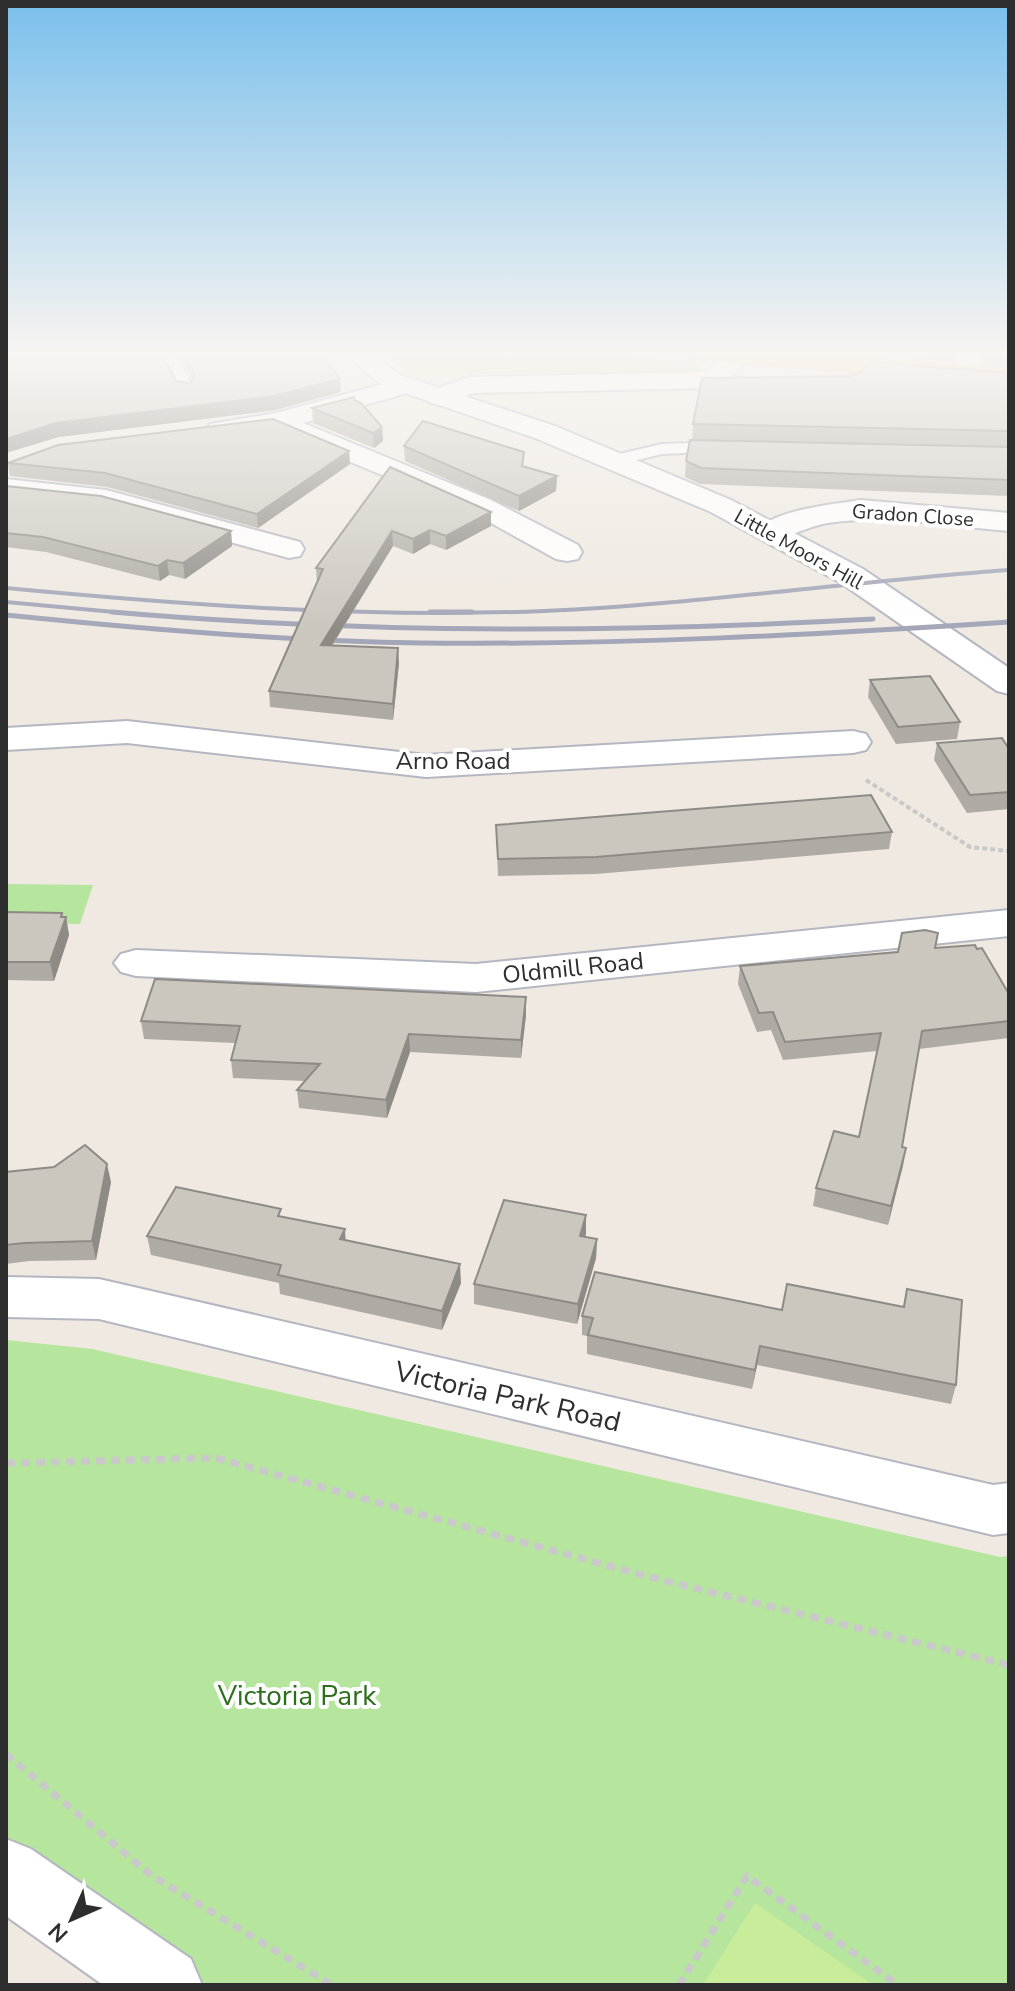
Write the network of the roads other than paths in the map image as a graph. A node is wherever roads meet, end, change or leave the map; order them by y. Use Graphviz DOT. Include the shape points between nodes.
graph roads {
  1 [pos="335,445"];
  2 [pos="575,445"];
  3 [pos="739,447"];
  4 [pos="617,460"];
  5 [pos="9,473"];
  6 [pos="1009,522"];
  7 [pos="772,531"];
  8 [pos="289,549"];
  9 [pos="567,552"];
  10 [pos="1009,684"];
  11 [pos="6,739"];
  12 [pos="853,742"];
  13 [pos="1009,923"];
  14 [pos="136,963"];
  15 [pos="6,1297"];
  16 [pos="1009,1508"];
  17 [pos="6,1874"];
  18 [pos="165,1985"];
  1 -- 9 [label="street" via="481,506"];
  2 -- 4 [label="street, Little Moors Hill"];
  3 -- 4 [label="lane" via="662,449"];
  4 -- 7 [label="street, Little Moors Hill"];
  5 -- 8 [label="street"];
  6 -- 7 [label="street, Gradon Close" via="861,509 815,516"];
  7 -- 10 [label="street, Little Moors Hill" via="894,603"];
  11 -- 12 [label="street, Arno Road" via="127,732 426,766"];
  13 -- 14 [label="street, Oldmill Road" via="476,978"];
  15 -- 16 [label="street, Victoria Park Road" via="99,1299 993,1510"];
  17 -- 18 [label="street"];
}
